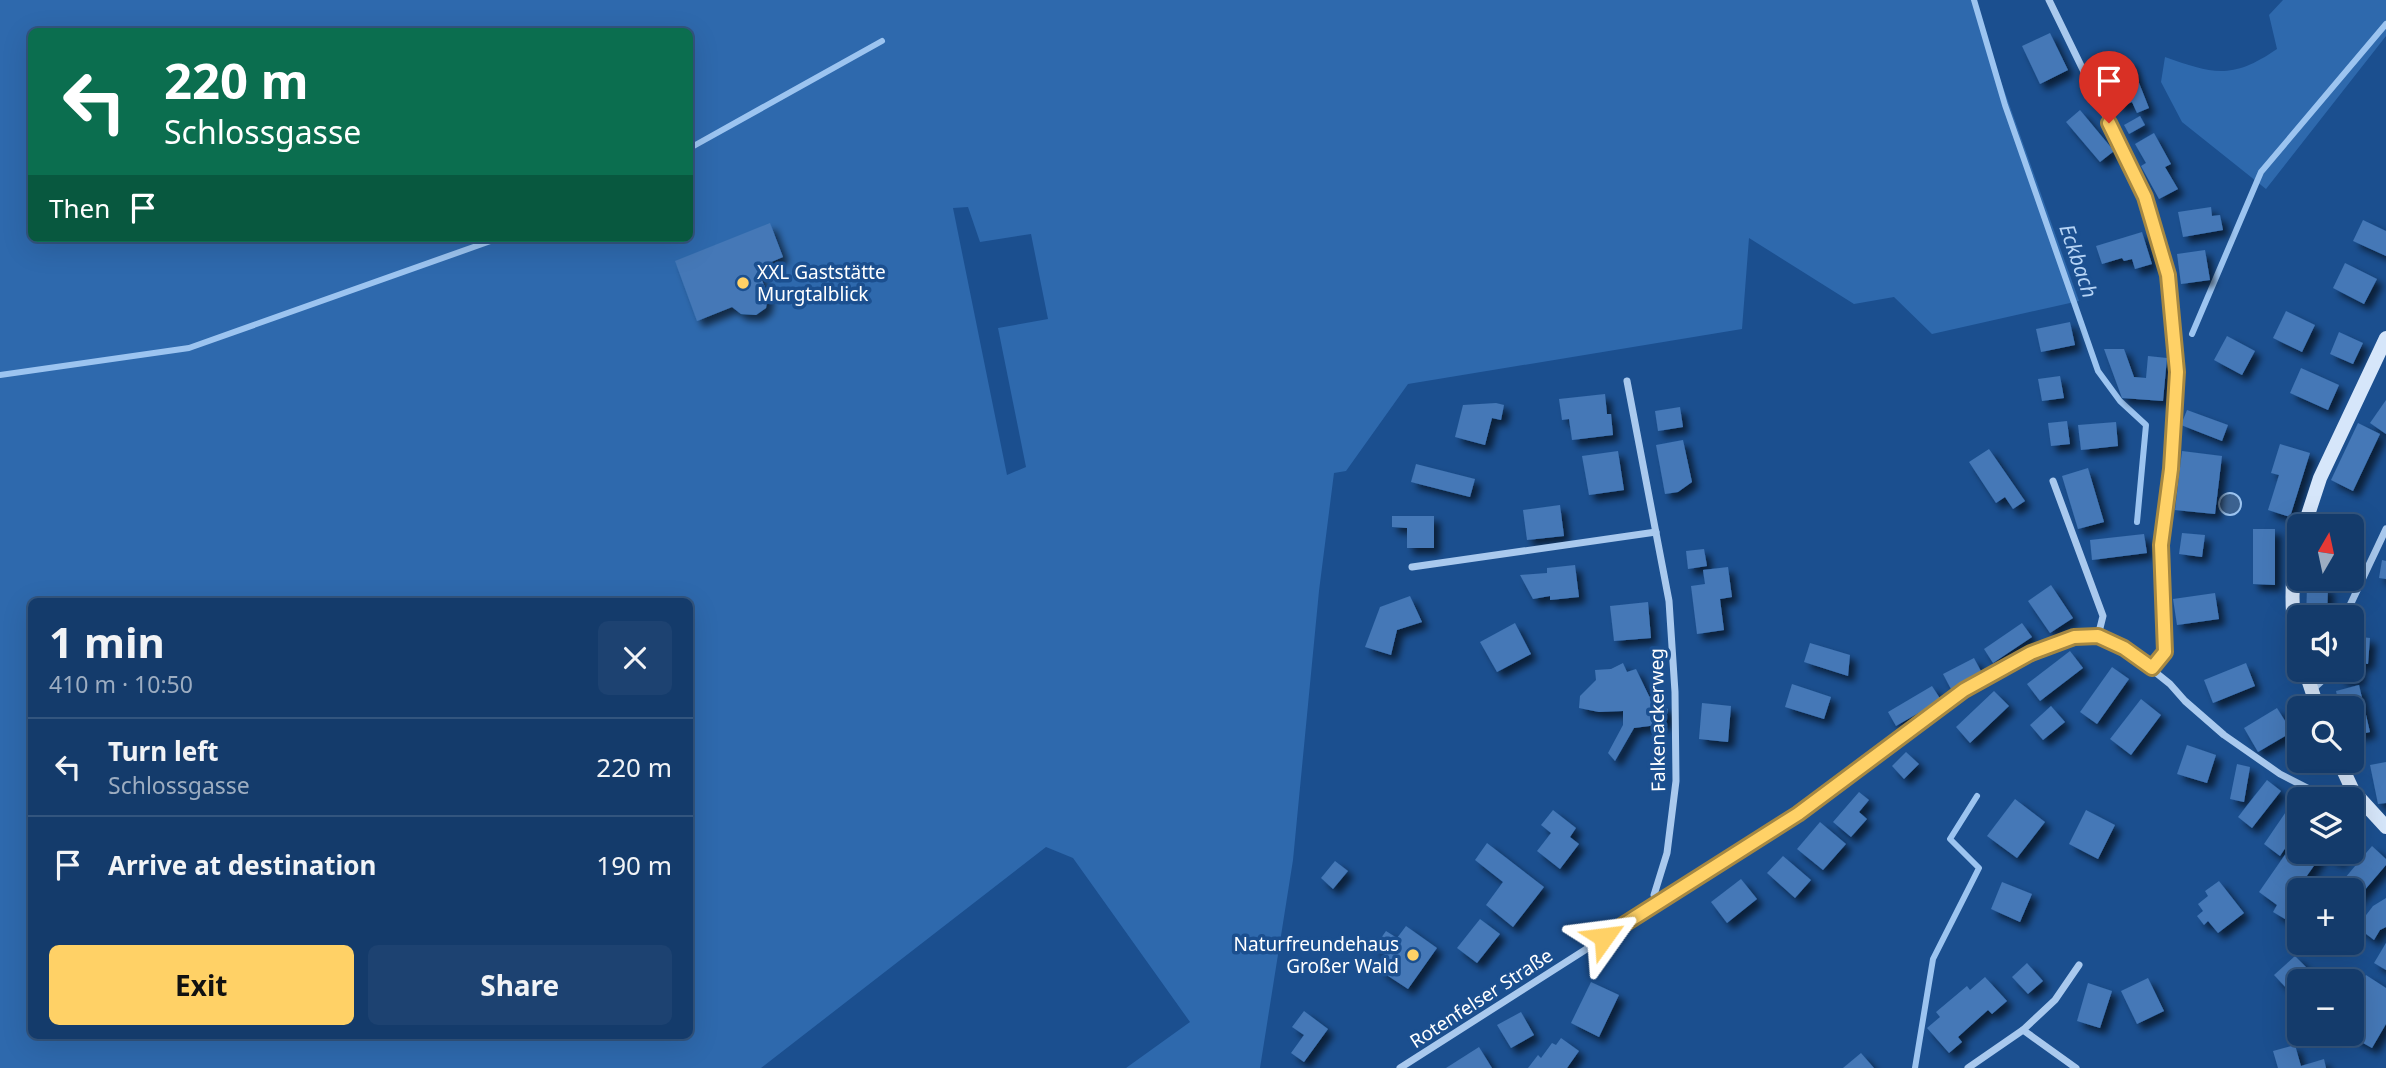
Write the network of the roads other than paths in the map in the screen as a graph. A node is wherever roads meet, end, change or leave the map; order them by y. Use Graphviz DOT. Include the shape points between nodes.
graph roads {
  1 [pos="2049,0"];
  2 [pos="2386,338"];
  3 [pos="1627,381"];
  4 [pos="2053,481"];
  5 [pos="2308,514"];
  6 [pos="2386,529"];
  7 [pos="1656,533"];
  8 [pos="1412,567"];
  9 [pos="2350,605"];
  10 [pos="2098,636"];
  11 [pos="2152,668"];
  12 [pos="2309,682"];
  13 [pos="2321,682"];
  14 [pos="2312,690"];
  15 [pos="2314,696"];
  16 [pos="2305,787"];
  17 [pos="2364,803"];
  18 [pos="2386,827"];
  19 [pos="1657,905"];
  20 [pos="2079,965"];
  21 [pos="2023,1030"];
  22 [pos="1400,1068"];
  23 [pos="1968,1068"];
  24 [pos="2076,1068"];
  1 -- 11 [label="street" via="2145,197 2168,275 2177,372 2161,545 2165,652"];
  2 -- 5 [label="main road" via="2320,478"];
  3 -- 7 [label="street, Falkenackerweg"];
  4 -- 10 [label="street" via="2103,616"];
  6 -- 9 [label="street"];
  7 -- 8 [label="street"];
  7 -- 19 [label="street, Falkenackerweg" via="1670,614 1676,781 1667,853 1654,895"];
  10 -- 11 [label="street"];
  10 -- 19 [label="street, Rotenfelser Straße" via="2074,637 2031,653 1964,690 1798,814"];
  11 -- 16 [label="street" via="2224,735"];
  12 -- 14 [label="main road"];
  13 -- 14 [label="street"];
  14 -- 15 [label="main road"];
  17 -- 18 [label="main road"];
  19 -- 22 [label="street, Rotenfelser Straße"];
  20 -- 21 [label="street" via="2055,1000"];
  21 -- 23 [label="street"];
  21 -- 24 [label="street"];
}
